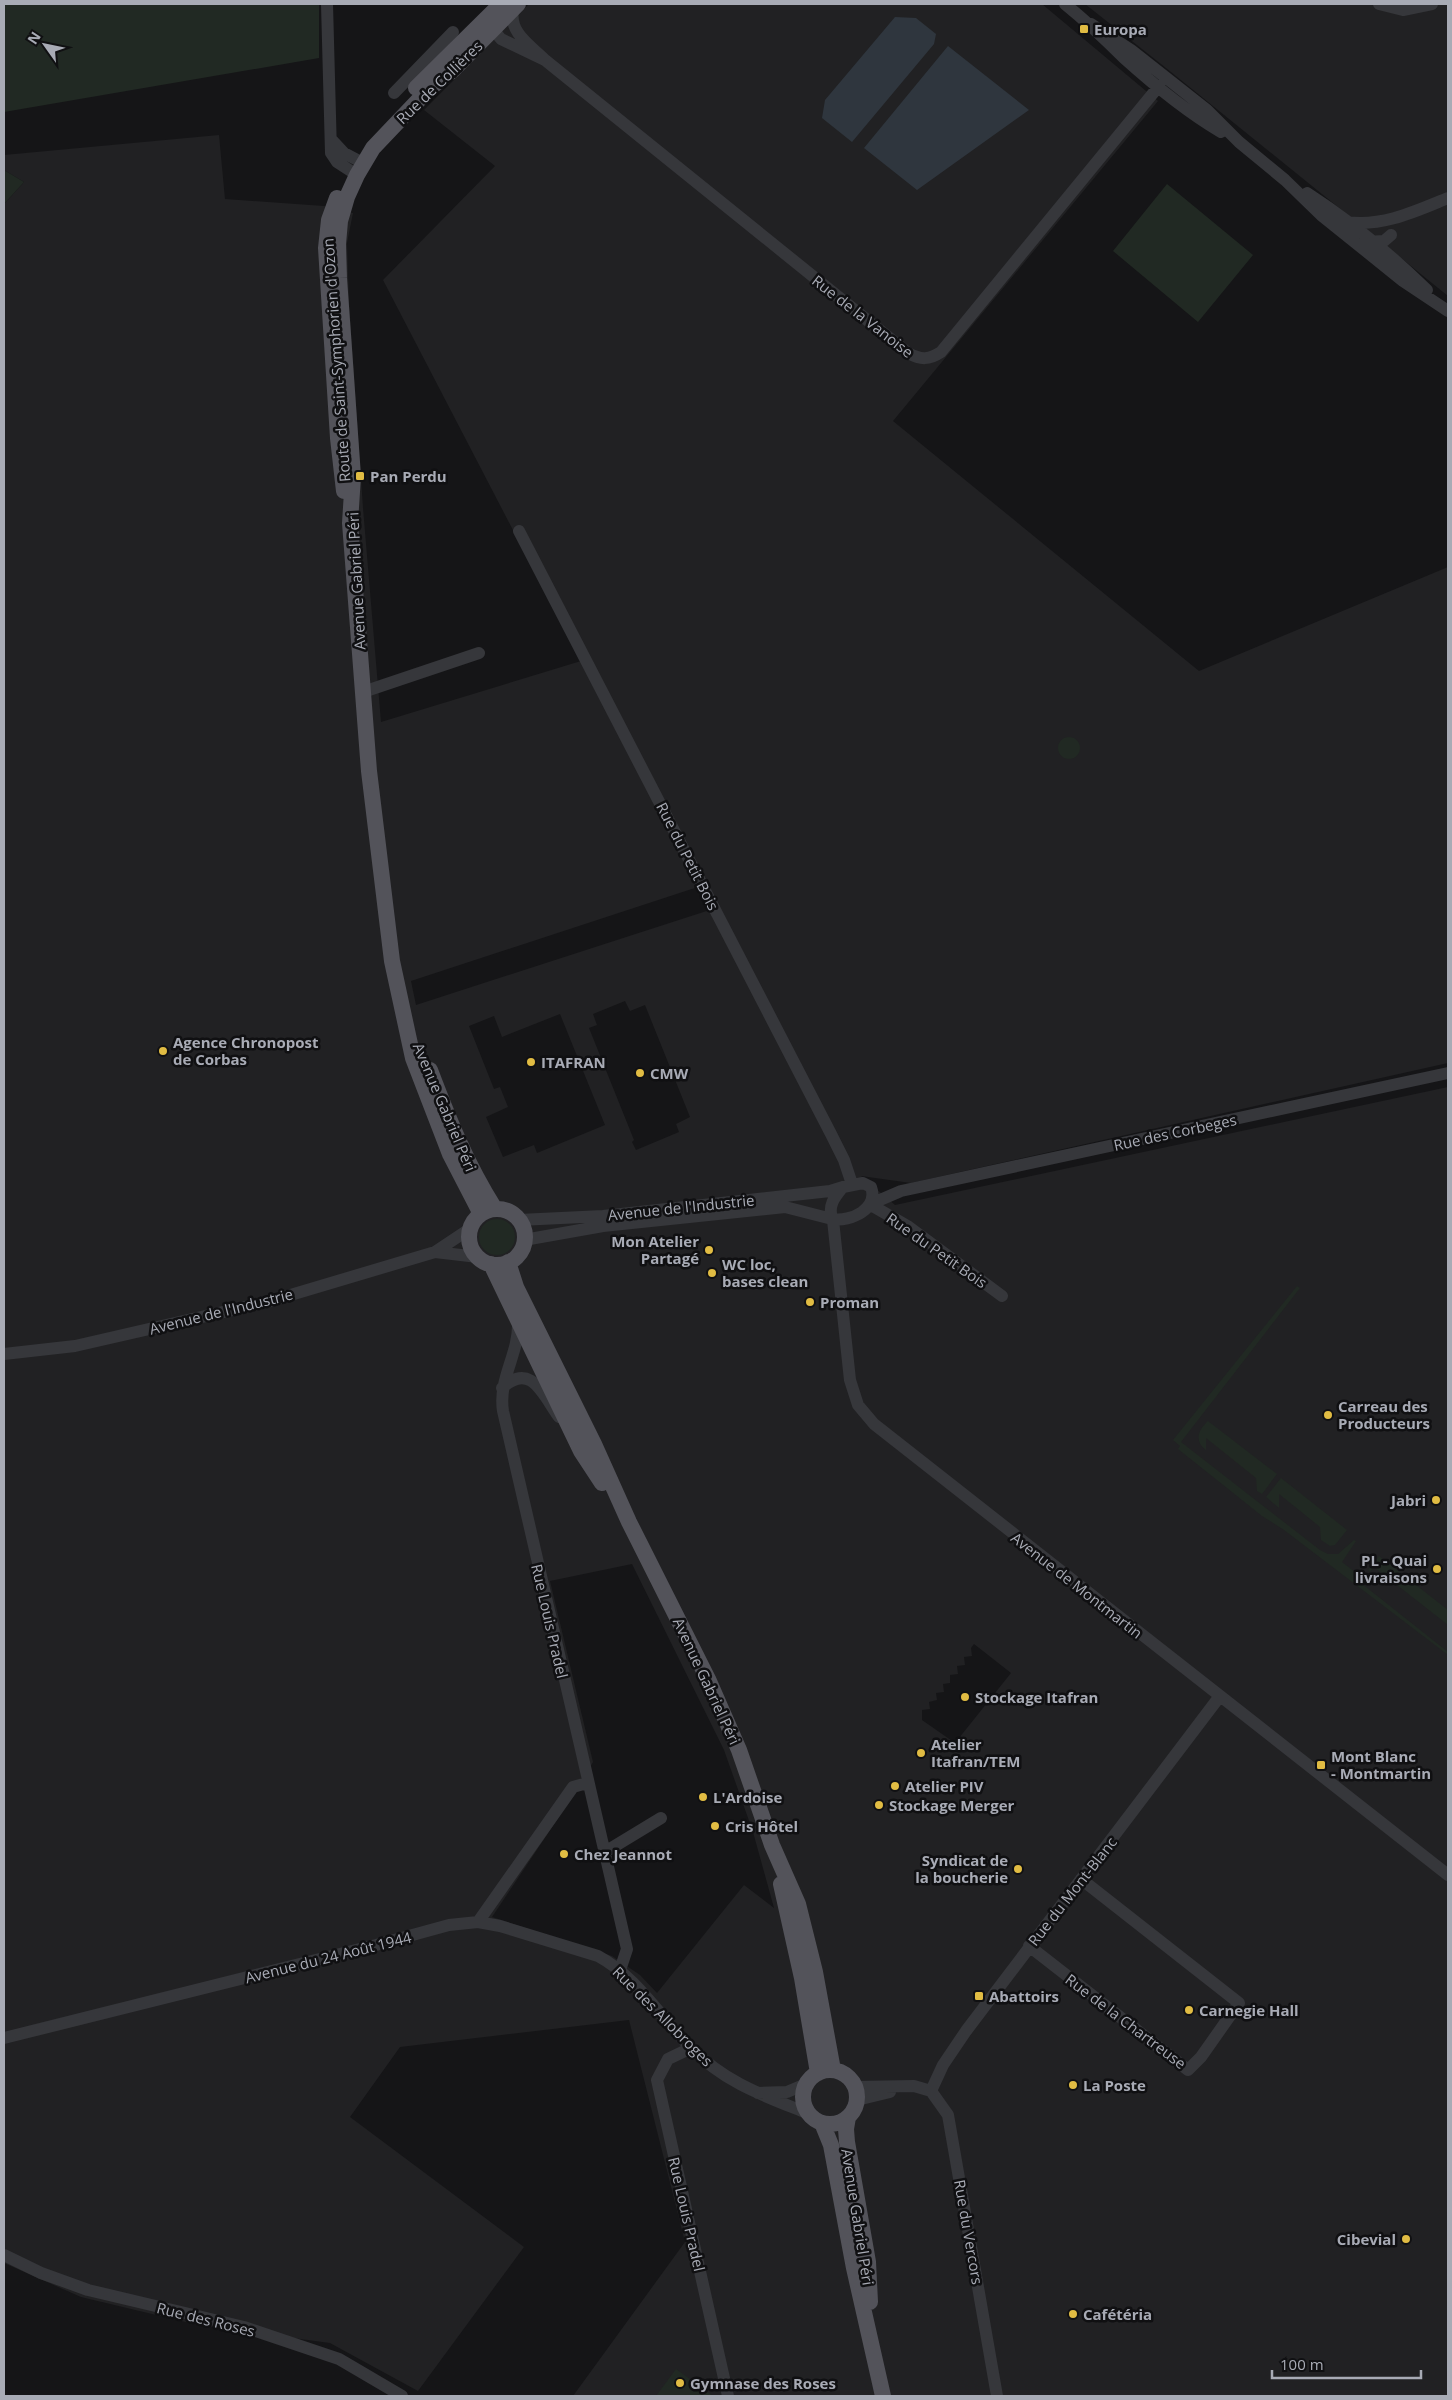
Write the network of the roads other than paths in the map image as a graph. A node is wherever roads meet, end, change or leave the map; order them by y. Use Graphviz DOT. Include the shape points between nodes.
graph roads {
  1 [pos="327,4"];
  2 [pos="1065,4"];
  3 [pos="1379,4"];
  4 [pos="1432,4"];
  5 [pos="509,5"];
  6 [pos="1091,24"];
  7 [pos="495,28"];
  8 [pos="454,32"];
  9 [pos="545,60"];
  10 [pos="429,66"];
  11 [pos="1159,86"];
  12 [pos="394,93"];
  13 [pos="1238,142"];
  14 [pos="356,167"];
  15 [pos="1285,180"];
  16 [pos="1448,198"];
  17 [pos="1321,215"];
  18 [pos="1408,215"];
  19 [pos="1347,222"];
  20 [pos="1382,222"];
  21 [pos="1391,235"];
  22 [pos="1372,243"];
  23 [pos="1388,263"];
  24 [pos="1447,310"];
  25 [pos="518,531"];
  26 [pos="479,653"];
  27 [pos="363,692"];
  28 [pos="1448,1073"];
  29 [pos="847,1185"];
  30 [pos="871,1187"];
  31 [pos="902,1191"];
  32 [pos="872,1204"];
  33 [pos="488,1212"];
  34 [pos="519,1220"];
  35 [pos="833,1220"];
  36 [pos="470,1228"];
  37 [pos="524,1240"];
  38 [pos="435,1252"];
  39 [pos="484,1261"];
  40 [pos="508,1262"];
  41 [pos="1002,1296"];
  42 [pos="518,1318"];
  43 [pos="4,1354"];
  44 [pos="502,1388"];
  45 [pos="581,1450"];
  46 [pos="629,1522"];
  47 [pos="1220,1696"];
  48 [pos="587,1783"];
  49 [pos="660,1818"];
  50 [pos="605,1852"];
  51 [pos="1448,1875"];
  52 [pos="1082,1879"];
  53 [pos="478,1922"];
  54 [pos="1029,1946"];
  55 [pos="620,1970"];
  56 [pos="4,2038"];
  57 [pos="691,2048"];
  58 [pos="819,2076"];
  59 [pos="931,2091"];
  60 [pos="758,2092"];
  61 [pos="857,2094"];
  62 [pos="807,2112"];
  63 [pos="848,2118"];
  64 [pos="822,2123"];
  65 [pos="4,2256"];
  66 [pos="873,2346"];
  67 [pos="402,2396"];
  68 [pos="728,2396"];
  69 [pos="883,2396"];
  70 [pos="998,2396"];
  1 -- 14 [label="street" via="331,139"];
  2 -- 6 [label="street"];
  3 -- 4 [label="street" via="1403,10"];
  5 -- 7 [label="main road, Rue de Collières"];
  5 -- 9 [label="street, Rue de la Vanoise" via="513,25 521,39"];
  5 -- 10 [label="main road, Rue de Collières"];
  6 -- 11 [label="street"];
  6 -- 13 [label="street" via="1131,50 1192,98"];
  7 -- 9 [label="street, Rue de la Vanoise" via="507,43"];
  7 -- 14 [label="main road, Rue de Collières" via="394,124"];
  8 -- 10 [label="street, Rue de Collières"];
  9 -- 11 [label="street, Rue de la Vanoise" via="919,359 931,359 941,352"];
  10 -- 12 [label="street, Rue de Collières"];
  10 -- 14 [label="main road, Rue de Collières" via="365,141"];
  11 -- 13 [label="street" via="1200,119"];
  13 -- 15 [label="street"];
  14 -- 27 [label="main road, Avenue Gabriel Péri" via="338,236 339,360 353,476 350,522"];
  15 -- 17 [label="street"];
  15 -- 19 [label="street"];
  16 -- 18 [label="street"];
  17 -- 22 [label="street" via="1362,241"];
  17 -- 23 [label="street"];
  18 -- 20 [label="street"];
  18 -- 21 [label="street"];
  19 -- 20 [label="street"];
  19 -- 22 [label="street"];
  20 -- 22 [label="street" via="1373,232"];
  21 -- 22 [label="street" via="1384,241"];
  21 -- 23 [label="street"];
  22 -- 23 [label="street"];
  23 -- 24 [label="street"];
  25 -- 29 [label="street, Rue du Petit Bois" via="831,1134 844,1160"];
  26 -- 27 [label="street"];
  27 -- 33 [label="main road, Avenue Gabriel Péri" via="383,895 400,1002"];
  28 -- 31 [label="street, Rue des Corbeges"];
  29 -- 30 [label="street, Rue des Corbeges" via="863,1183"];
  29 -- 34 [label="street, Avenue de l'Industrie" via="830,1191 611,1215"];
  29 -- 35 [label="street, Avenue de Montmartin" via="832,1200 829,1210"];
  30 -- 31 [label="street, Rue des Corbeges"];
  30 -- 32 [label="street"];
  31 -- 32 [label="street, Rue des Corbeges"];
  32 -- 35 [label="street, Rue des Corbeges" via="854,1216"];
  32 -- 41 [label="street, Rue du Petit Bois" via="909,1227"];
  33 -- 34 [label="main road" via="510,1212"];
  33 -- 36 [label="main road"];
  34 -- 37 [label="main road" via="524,1229"];
  35 -- 37 [label="street, Avenue de l'Industrie" via="785,1207 604,1226"];
  35 -- 47 [label="street, Avenue de Montmartin" via="850,1380 858,1405 874,1424"];
  36 -- 38 [label="street, Avenue de l'Industrie"];
  36 -- 39 [label="main road" via="470,1244"];
  37 -- 40 [label="main road" via="519,1253"];
  38 -- 39 [label="street, Avenue de l'Industrie"];
  38 -- 43 [label="street, Avenue de l'Industrie" via="267,1302 75,1346"];
  39 -- 40 [label="main road"];
  39 -- 42 [label="main road, Avenue Gabriel Péri"];
  40 -- 46 [label="main road, Avenue Gabriel Péri" via="516,1288"];
  42 -- 44 [label="street, Rue Louis Pradel" via="518,1338"];
  42 -- 45 [label="main road, Avenue Gabriel Péri"];
  44 -- 45 [label="street" via="519,1377 532,1381"];
  44 -- 48 [label="street, Rue Louis Pradel" via="503,1411"];
  45 -- 46 [label="main road, Avenue Gabriel Péri"];
  46 -- 58 [label="main road, Avenue Gabriel Péri" via="708,1679 798,1904 815,1972"];
  47 -- 51 [label="street, Avenue de Montmartin"];
  47 -- 52 [label="street, Rue du Mont-Blanc"];
  48 -- 50 [label="street, Rue Louis Pradel"];
  48 -- 53 [label="street" via="574,1787"];
  49 -- 50 [label="street"];
  50 -- 55 [label="street, Rue Louis Pradel" via="627,1949"];
  52 -- 54 [label="street, Rue du Mont-Blanc"];
  52 -- 54 [label="street, Rue de la Chartreuse" via="1239,2003 1201,2057 1188,2070"];
  53 -- 55 [label="street, Rue des Allobroges" via="598,1956"];
  53 -- 56 [label="street, Avenue du 24 Août 1944" via="449,1925"];
  54 -- 59 [label="street, Rue du Mont-Blanc" via="961,2038"];
  55 -- 57 [label="street, Rue des Allobroges"];
  57 -- 60 [label="street, Rue des Allobroges" via="719,2072"];
  57 -- 68 [label="street, Rue Louis Pradel" via="668,2059 657,2080"];
  58 -- 60 [label="street, Rue des Allobroges" via="787,2092"];
  58 -- 61 [label="main road" via="847,2076"];
  58 -- 62 [label="main road" via="803,2096"];
  59 -- 61 [label="street" via="914,2086"];
  59 -- 70 [label="street, Rue du Vercors" via="948,2115"];
  60 -- 62 [label="street, Rue des Allobroges"];
  61 -- 63 [label="main road"];
  62 -- 64 [label="main road"];
  63 -- 64 [label="main road" via="836,2124"];
  63 -- 66 [label="main road, Avenue Gabriel Péri" via="847,2142 868,2262"];
  64 -- 66 [label="main road, Avenue Gabriel Péri" via="831,2145 854,2268"];
  65 -- 67 [label="street, Rue des Roses" via="88,2290 244,2327 339,2359"];
  66 -- 69 [label="main road, Avenue Gabriel Péri"];
}
